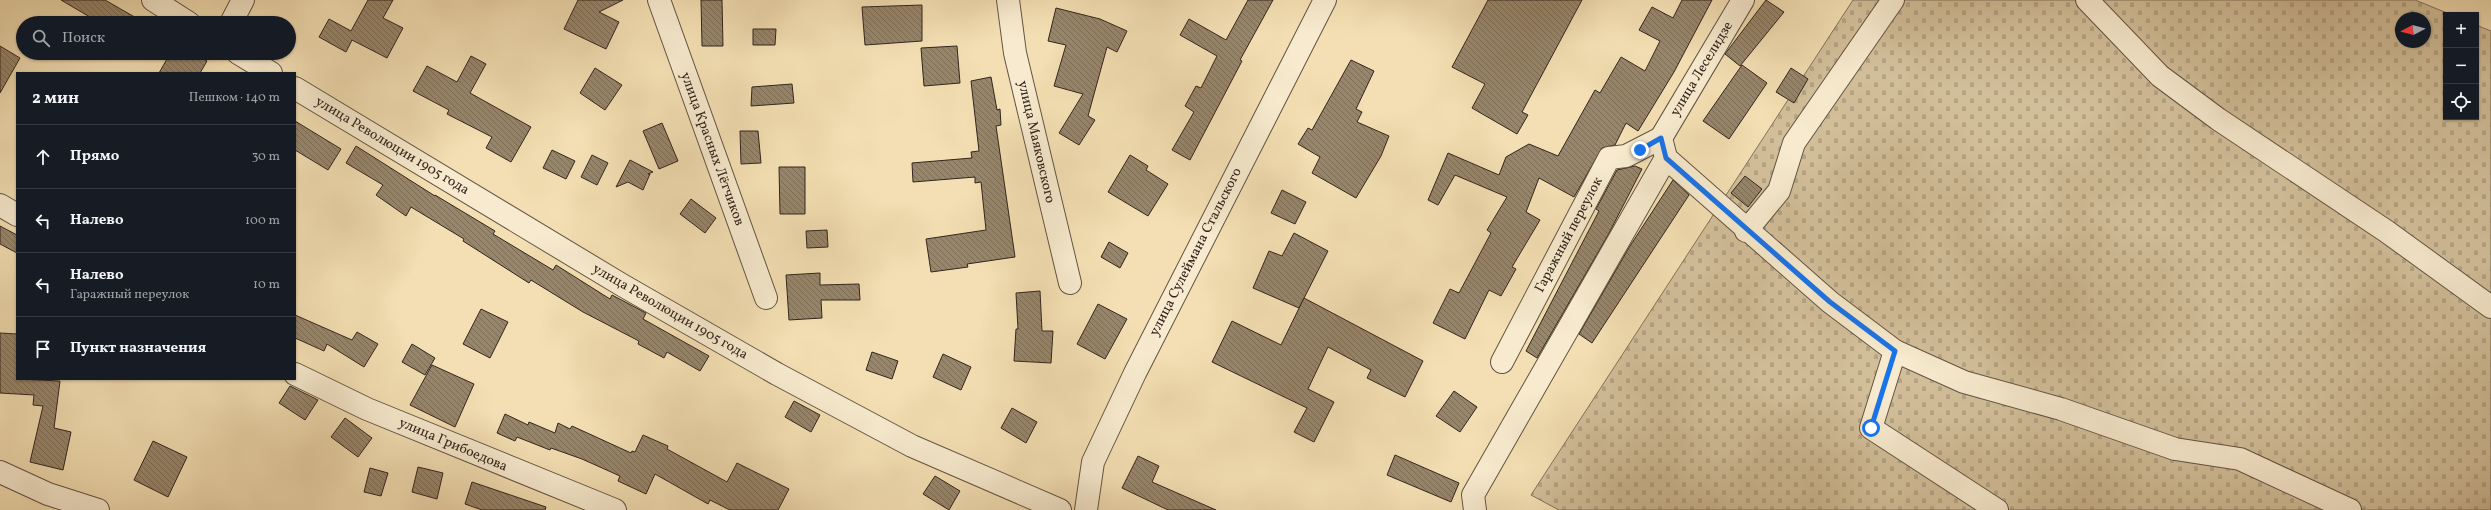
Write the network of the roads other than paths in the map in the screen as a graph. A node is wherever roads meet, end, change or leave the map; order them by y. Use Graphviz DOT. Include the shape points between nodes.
graph roads {
  1 [pos="153,0"];
  2 [pos="243,0"];
  3 [pos="659,0"];
  4 [pos="1008,0"];
  5 [pos="1324,0"];
  6 [pos="1743,0"];
  7 [pos="1893,0"];
  8 [pos="2087,0"];
  9 [pos="178,16"];
  10 [pos="235,16"];
  11 [pos="250,60"];
  12 [pos="269,72"];
  13 [pos="296,89"];
  14 [pos="1663,148"];
  15 [pos="0,205"];
  16 [pos="16,214"];
  17 [pos="1746,231"];
  18 [pos="1070,283"];
  19 [pos="766,298"];
  20 [pos="2491,307"];
  21 [pos="1895,351"];
  22 [pos="1502,362"];
  23 [pos="296,374"];
  24 [pos="0,472"];
  25 [pos="98,510"];
  26 [pos="615,510"];
  27 [pos="1060,510"];
  28 [pos="1086,510"];
  29 [pos="1475,510"];
  30 [pos="1997,510"];
  31 [pos="2350,510"];
  1 -- 9 [label="street"];
  2 -- 10 [label="street"];
  3 -- 19 [label="street, улица Красных Лётчиков"];
  4 -- 18 [label="street, улица Маяковского" via="1015,52"];
  5 -- 28 [label="street, улица Сулеймана Стальского" via="1135,373 1093,462"];
  6 -- 14 [label="street, улица Леселидзе"];
  7 -- 17 [label="street" via="1794,143 1778,192"];
  8 -- 20 [label="street" via="2160,76"];
  11 -- 12 [label="street"];
  13 -- 27 [label="street, улица Революции 1905 года" via="622,285 777,374 912,446"];
  14 -- 17 [label="street"];
  14 -- 22 [label="street, Гаражный переулок" via="1609,158"];
  14 -- 29 [label="street, улица Леселидзе" via="1473,495"];
  15 -- 16 [label="street"];
  17 -- 21 [label="street" via="1830,302"];
  21 -- 30 [label="street" via="1871,428"];
  21 -- 31 [label="street" via="1964,382 2061,409 2175,450 2240,459"];
  23 -- 26 [label="street, улица Грибоедова" via="367,409"];
  24 -- 25 [label="street" via="48,494"];
}
